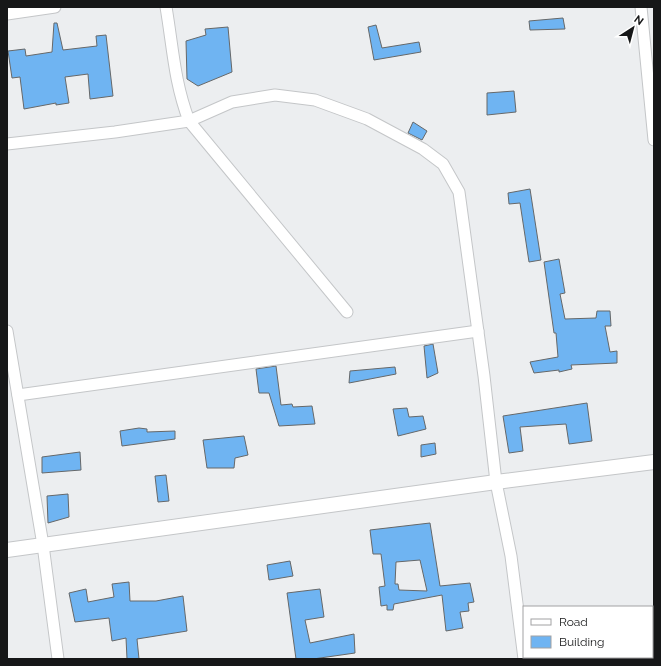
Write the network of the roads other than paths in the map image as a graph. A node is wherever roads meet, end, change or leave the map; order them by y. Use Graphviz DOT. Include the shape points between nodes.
graph roads {
  1 [pos="55,7"];
  2 [pos="166,7"];
  3 [pos="642,7"];
  4 [pos="7,14"];
  5 [pos="189,121"];
  6 [pos="654,140"];
  7 [pos="7,144"];
  8 [pos="347,312"];
  9 [pos="7,331"];
  10 [pos="478,331"];
  11 [pos="18,395"];
  12 [pos="654,462"];
  13 [pos="496,482"];
  14 [pos="43,545"];
  15 [pos="7,550"];
  16 [pos="523,651"];
  17 [pos="58,659"];
  1 -- 4 [label="street"];
  2 -- 5 [label="street" via="174,71"];
  3 -- 6 [label="street"];
  5 -- 7 [label="street"];
  5 -- 8 [label="street"];
  5 -- 10 [label="street" via="232,102 275,95 315,100 367,119 423,149 443,164 459,192"];
  9 -- 11 [label="street"];
  10 -- 11 [label="street"];
  10 -- 13 [label="street"];
  11 -- 14 [label="street"];
  12 -- 13 [label="street"];
  13 -- 14 [label="street"];
  13 -- 16 [label="street" via="511,556"];
  14 -- 15 [label="street"];
  14 -- 17 [label="street"];
}
